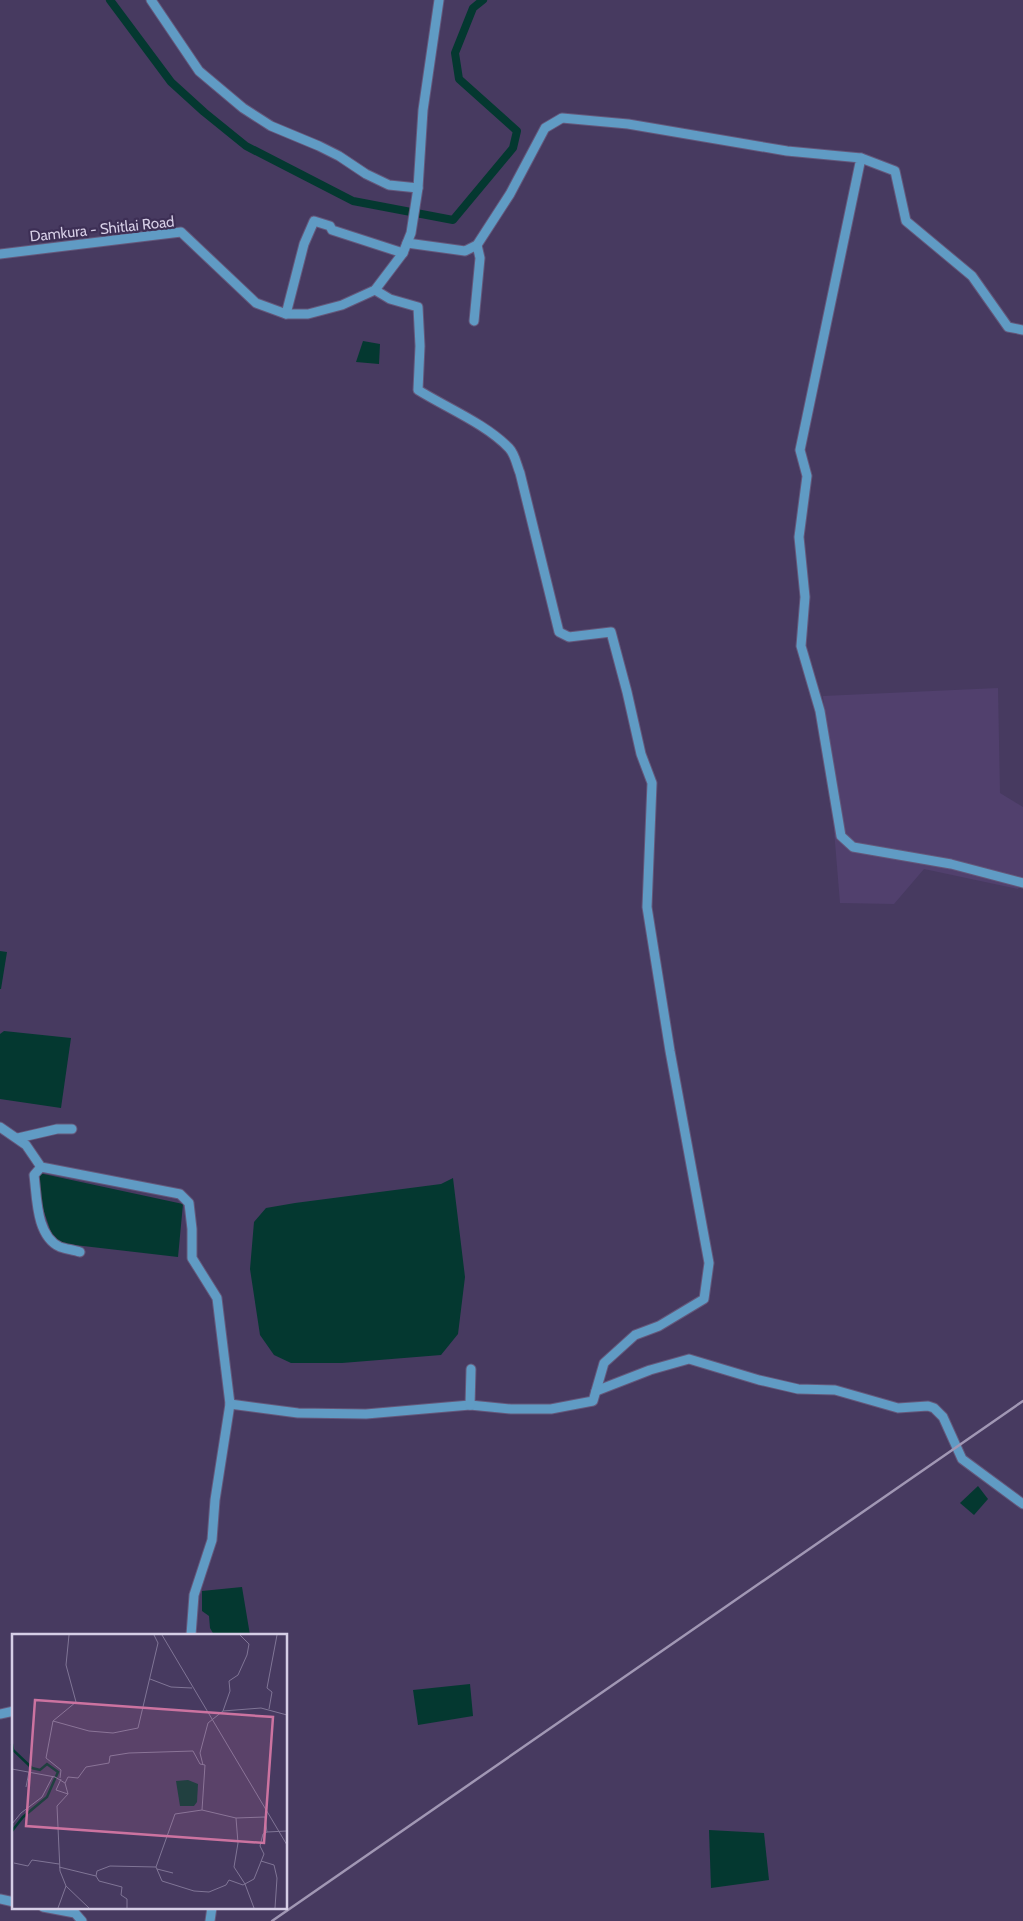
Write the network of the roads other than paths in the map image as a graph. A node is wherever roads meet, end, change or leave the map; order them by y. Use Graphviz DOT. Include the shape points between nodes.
graph roads {
  1 [pos="150,0"];
  2 [pos="439,0"];
  3 [pos="861,158"];
  4 [pos="418,188"];
  5 [pos="407,243"];
  6 [pos="477,245"];
  7 [pos="403,253"];
  8 [pos="0,254"];
  9 [pos="375,290"];
  10 [pos="286,314"];
  11 [pos="474,321"];
  12 [pos="1023,330"];
  13 [pos="1023,882"];
  14 [pos="0,1127"];
  15 [pos="72,1129"];
  16 [pos="18,1138"];
  17 [pos="41,1167"];
  18 [pos="80,1252"];
  19 [pos="471,1369"];
  20 [pos="596,1391"];
  21 [pos="230,1404"];
  22 [pos="470,1405"];
  23 [pos="1023,1504"];
  24 [pos="191,1634"];
  25 [pos="48,1908"];
  26 [pos="212,1908"];
  27 [pos="82,1921"];
  28 [pos="210,1921"];
  1 -- 4 [label="street" via="199,71 243,108 271,126 320,146 389,185"];
  2 -- 4 [label="street, Damkura - Shitlai Road" via="423,110"];
  3 -- 6 [label="street" via="787,151 628,124 562,118 545,128 510,194"];
  3 -- 12 [label="street" via="895,171 906,221 972,276 1008,327"];
  3 -- 13 [label="street" via="800,450 807,476 799,537 805,597 801,646 820,711 841,836 853,847 951,864"];
  4 -- 5 [label="street, Damkura - Shitlai Road"];
  5 -- 6 [label="street" via="465,251"];
  5 -- 7 [label="street, Damkura - Shitlai Road"];
  6 -- 11 [label="street" via="480,258"];
  7 -- 9 [label="street, Damkura - Shitlai Road"];
  7 -- 10 [label="street" via="348,236 314,221 304,244"];
  8 -- 10 [label="street, Damkura - Shitlai Road" via="181,232 256,303"];
  9 -- 10 [label="street, Damkura - Shitlai Road" via="342,305 308,314"];
  9 -- 20 [label="street" via="390,299 418,307 418,390 475,422 511,449 520,473 559,632 570,637 611,632 641,754 652,782 647,907 709,1263 704,1299 658,1326 634,1335 604,1363"];
  14 -- 16 [label="street"];
  15 -- 16 [label="street" via="56,1129"];
  16 -- 17 [label="street"];
  17 -- 18 [label="street" via="34,1175 38,1209 47,1236 60,1247"];
  17 -- 21 [label="street" via="180,1194 189,1203 192,1258 217,1298"];
  19 -- 22 [label="street"];
  20 -- 22 [label="street" via="593,1402 551,1409"];
  20 -- 23 [label="street" via="689,1359 798,1389 835,1390 898,1408 928,1406 943,1416 962,1459"];
  21 -- 22 [label="street" via="298,1413 366,1414"];
  21 -- 24 [label="street" via="212,1540 194,1595"];
  25 -- 27 [label="street" via="74,1913"];
  26 -- 28 [label="street"];
}
